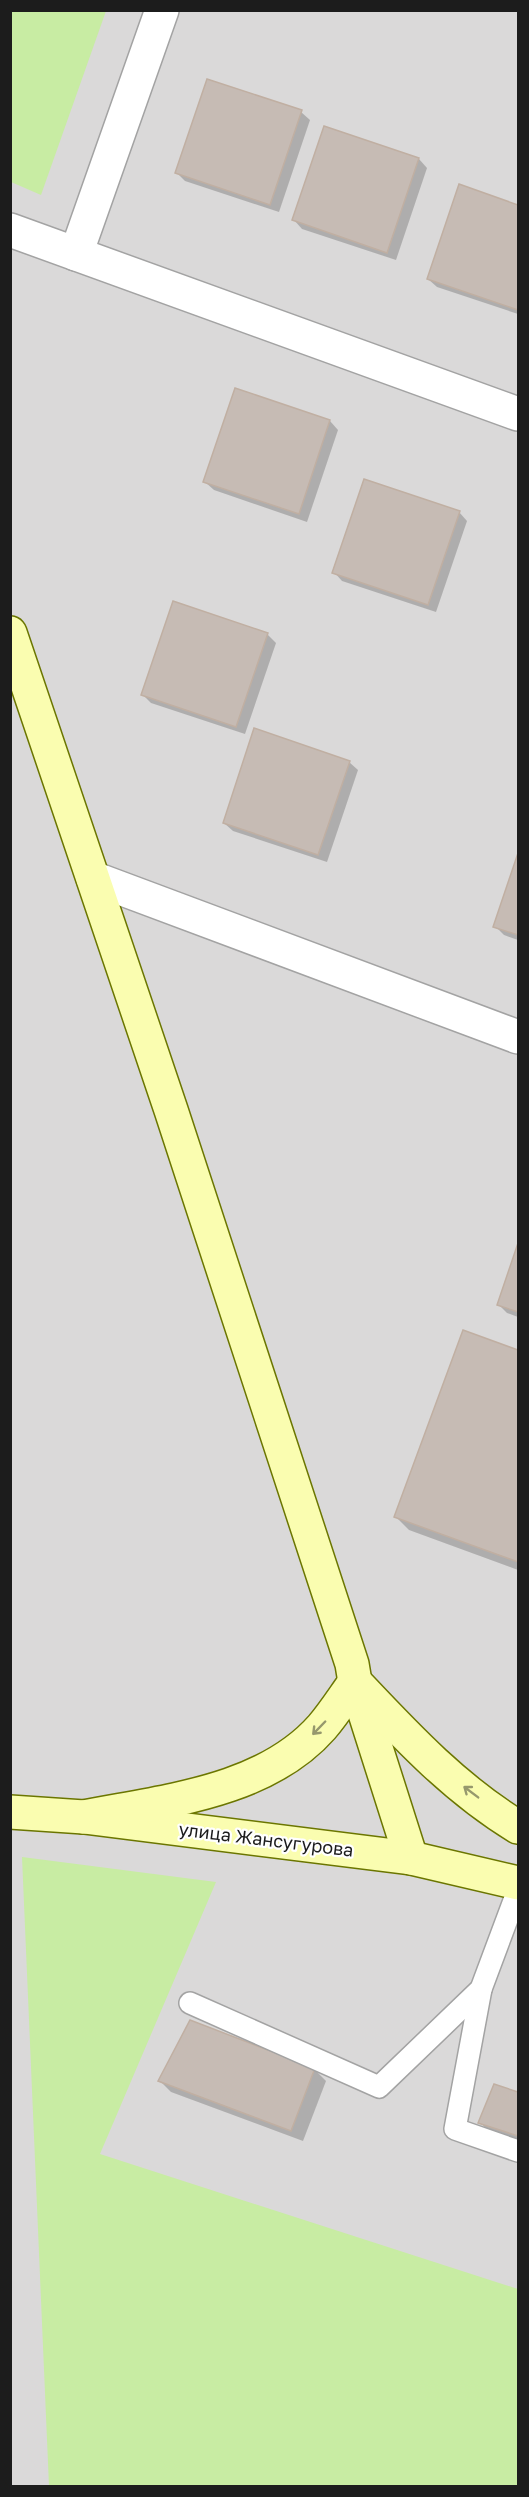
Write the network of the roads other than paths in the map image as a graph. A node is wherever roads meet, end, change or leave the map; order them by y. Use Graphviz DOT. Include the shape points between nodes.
graph roads {
  1 [pos="162,10"];
  2 [pos="10,230"];
  3 [pos="76,254"];
  4 [pos="519,414"];
  5 [pos="10,633"];
  6 [pos="93,878"];
  7 [pos="519,1037"];
  8 [pos="355,1682"];
  9 [pos="10,1812"];
  10 [pos="84,1817"];
  11 [pos="519,1827"];
  12 [pos="411,1858"];
  13 [pos="519,1883"];
  14 [pos="519,1890"];
  15 [pos="481,1989"];
  16 [pos="190,2003"];
  17 [pos="519,2151"];
  1 -- 3 [label="street"];
  2 -- 3 [label="street"];
  3 -- 4 [label="street"];
  5 -- 6 [label="main road"];
  6 -- 7 [label="street"];
  6 -- 8 [label="main road"];
  8 -- 10 [label="main road, one-way" via="321,1728 282,1761 239,1781 188,1796"];
  11 -- 8 [label="main road, one-way" via="420,1750"];
  8 -- 12 [label="main road"];
  9 -- 10 [label="main road, улица Жансугурова"];
  10 -- 12 [label="main road, улица Жансугурова"];
  12 -- 13 [label="main road, улица Жансугурова"];
  14 -- 15 [label="lane"];
  15 -- 16 [label="lane" via="379,2086"];
  15 -- 17 [label="lane" via="455,2129"];
}
